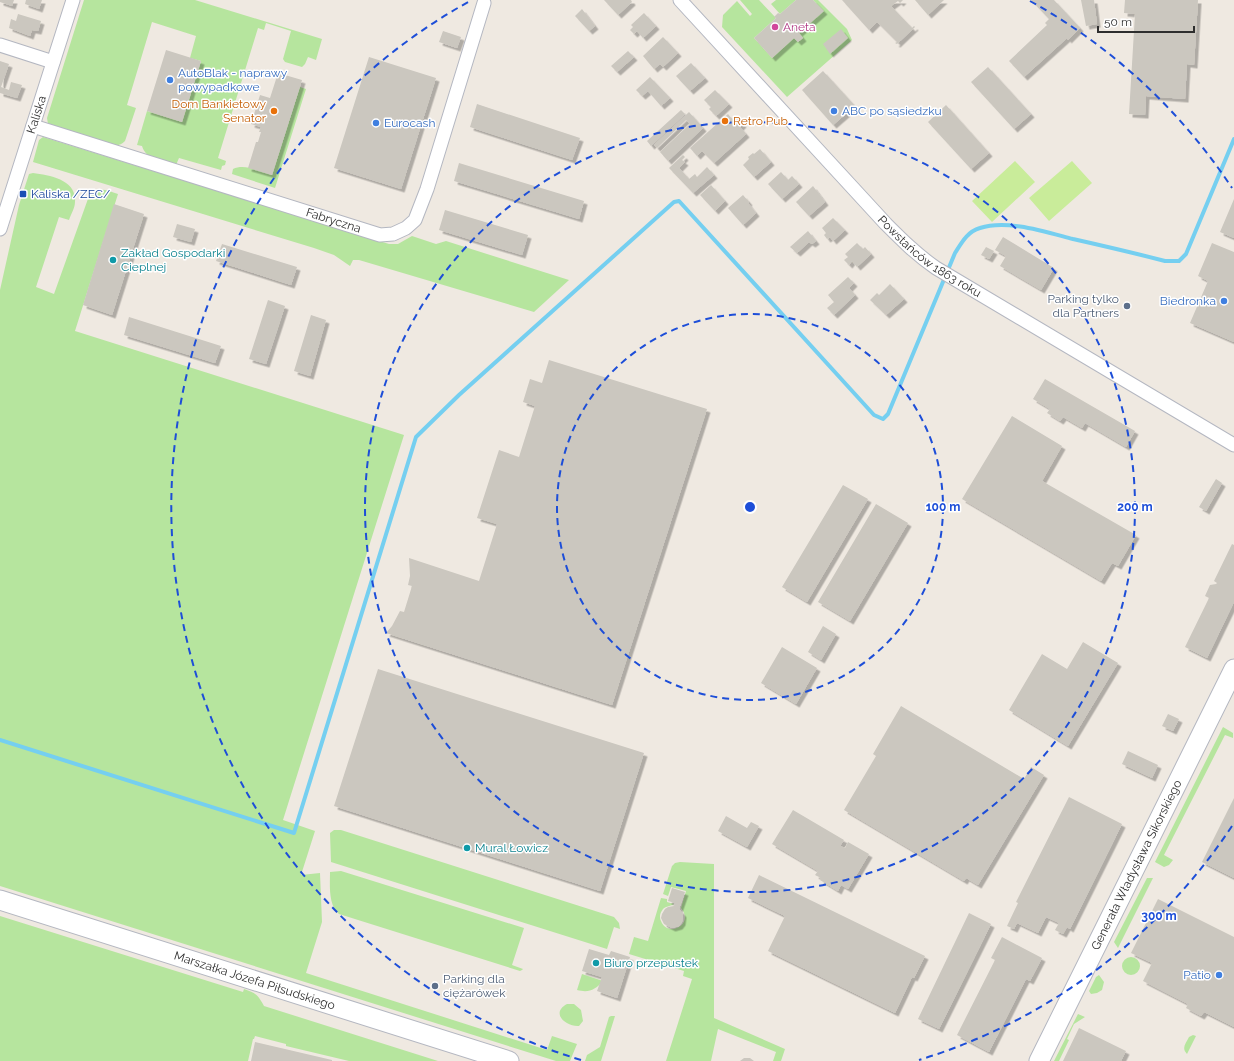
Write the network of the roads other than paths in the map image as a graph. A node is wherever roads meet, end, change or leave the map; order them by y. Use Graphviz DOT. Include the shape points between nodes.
graph roads {
  1 [pos="72,0"];
  2 [pos="680,0"];
  3 [pos="484,3"];
  4 [pos="0,44"];
  5 [pos="53,62"];
  6 [pos="33,126"];
  7 [pos="1,224"];
  8 [pos="1234,445"];
  9 [pos="1234,669"];
  10 [pos="0,900"];
  11 [pos="509,1061"];
  12 [pos="1039,1061"];
  1 -- 5 [label="street, Kaliska"];
  2 -- 8 [label="street, Powstańców 1863 roku" via="908,247 936,268"];
  3 -- 6 [label="street, Fabryczna" via="427,189 415,220 393,234 380,235"];
  4 -- 5 [label="street"];
  5 -- 6 [label="street, Kaliska"];
  6 -- 7 [label="street, Kaliska"];
  9 -- 12 [label="street, Generała Władysława Sikorskiego"];
  10 -- 11 [label="street, Marszałka Józefa Piłsudskiego"];
}
